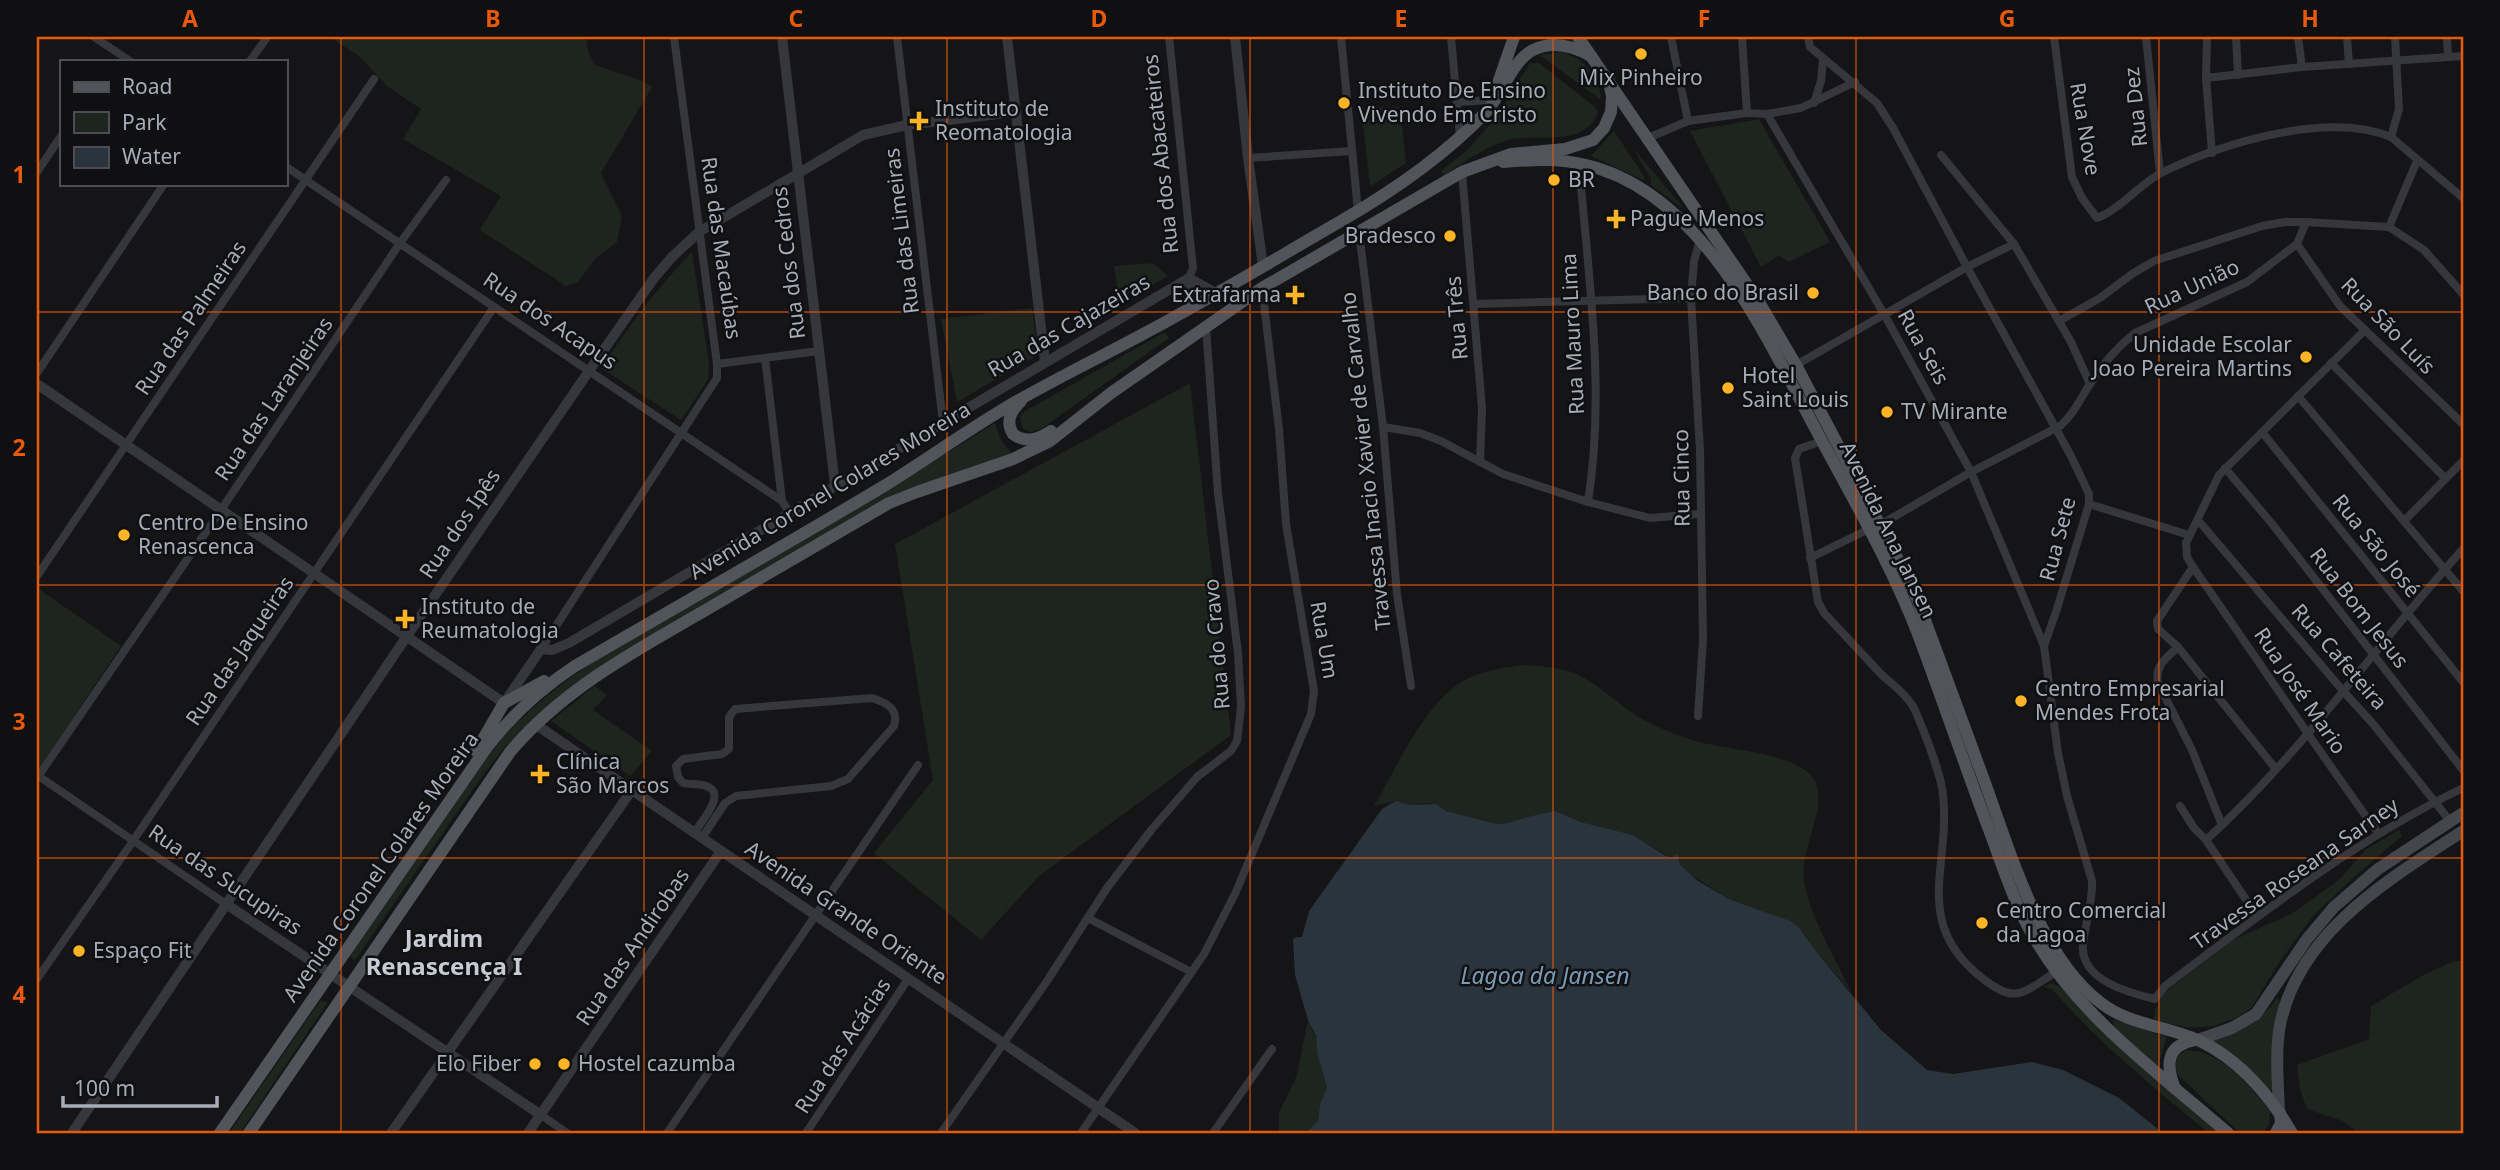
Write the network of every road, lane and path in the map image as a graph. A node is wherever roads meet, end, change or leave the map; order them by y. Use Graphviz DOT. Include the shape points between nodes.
graph roads {
  1 [pos="94,37"];
  2 [pos="674,37"];
  3 [pos="782,37"];
  4 [pos="897,37"];
  5 [pos="1007,37"];
  6 [pos="1169,37"];
  7 [pos="1235,37"];
  8 [pos="1341,37"];
  9 [pos="1451,37"];
  10 [pos="1514,37"];
  11 [pos="1578,37"];
  12 [pos="1671,37"];
  13 [pos="1742,37"];
  14 [pos="1808,37"];
  15 [pos="2054,37"];
  16 [pos="2146,37"];
  17 [pos="2207,37"];
  18 [pos="2236,37"];
  19 [pos="2298,37"];
  20 [pos="2347,37"];
  21 [pos="2395,37"];
  22 [pos="2447,37"];
  23 [pos="266,39"];
  24 [pos="1591,56"];
  25 [pos="2463,56"];
  26 [pos="115,57"];
  27 [pos="2448,57"];
  28 [pos="1823,58"];
  29 [pos="251,60"];
  30 [pos="2396,61"];
  31 [pos="2349,64"];
  32 [pos="2302,67"];
  33 [pos="2238,75"];
  34 [pos="2206,78"];
  35 [pos="374,79"];
  36 [pos="1609,82"];
  37 [pos="1855,82"];
  38 [pos="1489,100"];
  39 [pos="1458,102"];
  40 [pos="1814,103"];
  41 [pos="1015,112"];
  42 [pos="1747,113"];
  43 [pos="1767,114"];
  44 [pos="1688,121"];
  45 [pos="907,125"];
  46 [pos="1460,137"];
  47 [pos="2391,137"];
  48 [pos="60,138"];
  49 [pos="1648,138"];
  50 [pos="1352,150"];
  51 [pos="2212,152"];
  52 [pos="1941,155"];
  53 [pos="1248,158"];
  54 [pos="2417,161"];
  55 [pos="1579,163"];
  56 [pos="1475,166"];
  57 [pos="287,167"];
  58 [pos="37,172"];
  59 [pos="1462,172"];
  60 [pos="798,173"];
  61 [pos="2160,173"];
  62 [pos="305,180"];
  63 [pos="446,180"];
  64 [pos="163,186"];
  65 [pos="2463,198"];
  66 [pos="1358,211"];
  67 [pos="2306,222"];
  68 [pos="2389,227"];
  69 [pos="699,232"];
  70 [pos="1359,232"];
  71 [pos="1700,240"];
  72 [pos="400,243"];
  73 [pos="2014,244"];
  74 [pos="2297,244"];
  75 [pos="1263,266"];
  76 [pos="1966,268"];
  77 [pos="1189,278"];
  78 [pos="1262,288"];
  79 [pos="1216,293"];
  80 [pos="2463,293"];
  81 [pos="1691,298"];
  82 [pos="1590,299"];
  83 [pos="1474,304"];
  84 [pos="494,307"];
  85 [pos="1191,308"];
  86 [pos="1884,314"];
  87 [pos="2059,321"];
  88 [pos="1206,327"];
  89 [pos="2365,330"];
  90 [pos="819,351"];
  91 [pos="765,358"];
  92 [pos="1045,362"];
  93 [pos="2330,363"];
  94 [pos="717,364"];
  95 [pos="1796,365"];
  96 [pos="589,370"];
  97 [pos="37,373"];
  98 [pos="37,384"];
  99 [pos="2090,384"];
  100 [pos="1111,393"];
  101 [pos="1030,394"];
  102 [pos="2298,396"];
  103 [pos="943,422"];
  104 [pos="2463,424"];
  105 [pos="1383,427"];
  106 [pos="2056,429"];
  107 [pos="2262,432"];
  108 [pos="682,433"];
  109 [pos="1822,441"];
  110 [pos="127,446"];
  111 [pos="2463,461"];
  112 [pos="1480,462"];
  113 [pos="2225,468"];
  114 [pos="1971,472"];
  115 [pos="2445,478"];
  116 [pos="835,485"];
  117 [pos="782,501"];
  118 [pos="1588,502"];
  119 [pos="2088,504"];
  120 [pos="221,510"];
  121 [pos="789,512"];
  122 [pos="1700,514"];
  123 [pos="2198,520"];
  124 [pos="2404,521"];
  125 [pos="1874,527"];
  126 [pos="2189,535"];
  127 [pos="2463,549"];
  128 [pos="1810,558"];
  129 [pos="2193,567"];
  130 [pos="2445,570"];
  131 [pos="315,573"];
  132 [pos="37,576"];
  133 [pos="2463,591"];
  134 [pos="2408,613"];
  135 [pos="407,636"];
  136 [pos="2044,646"];
  137 [pos="2178,647"];
  138 [pos="541,649"];
  139 [pos="2373,655"];
  140 [pos="575,666"];
  141 [pos="2463,682"];
  142 [pos="1411,686"];
  143 [pos="2344,692"];
  144 [pos="504,703"];
  145 [pos="1698,716"];
  146 [pos="535,724"];
  147 [pos="2307,735"];
  148 [pos="918,765"];
  149 [pos="2275,768"];
  150 [pos="2463,770"];
  151 [pos="470,771"];
  152 [pos="37,776"];
  153 [pos="2463,788"];
  154 [pos="632,790"];
  155 [pos="2434,802"];
  156 [pos="2180,806"];
  157 [pos="2463,813"];
  158 [pos="2450,821"];
  159 [pos="2222,825"];
  160 [pos="2435,831"];
  161 [pos="2463,831"];
  162 [pos="2378,834"];
  163 [pos="698,835"];
  164 [pos="2206,840"];
  165 [pos="133,841"];
  166 [pos="2445,843"];
  167 [pos="721,851"];
  168 [pos="226,904"];
  169 [pos="816,915"];
  170 [pos="2258,916"];
  171 [pos="1087,918"];
  172 [pos="1191,972"];
  173 [pos="2056,972"];
  174 [pos="330,973"];
  175 [pos="37,979"];
  176 [pos="908,979"];
  177 [pos="350,986"];
  178 [pos="2155,999"];
  179 [pos="2197,1040"];
  180 [pos="1002,1043"];
  181 [pos="1272,1049"];
  182 [pos="447,1051"];
  183 [pos="2174,1087"];
  184 [pos="1098,1109"];
  185 [pos="2280,1112"];
  186 [pos="541,1115"];
  187 [pos="72,1133"];
  188 [pos="220,1133"];
  189 [pos="249,1133"];
  190 [pos="391,1133"];
  191 [pos="528,1133"];
  192 [pos="567,1133"];
  193 [pos="667,1133"];
  194 [pos="806,1133"];
  195 [pos="941,1133"];
  196 [pos="1081,1133"];
  197 [pos="1135,1133"];
  198 [pos="1213,1133"];
  199 [pos="2228,1133"];
  200 [pos="2276,1133"];
  201 [pos="2292,1133"];
  1 -- 26 [label="street"];
  2 -- 69 [label="street, Rua das Macaúbas"];
  3 -- 60 [label="street, Rua dos Cedros"];
  4 -- 45 [label="street, Rua das Limeiras"];
  5 -- 41 [label="street"];
  6 -- 77 [label="street, Rua dos Abacateiros" via="1193,268"];
  7 -- 53 [label="street"];
  8 -- 50 [label="street"];
  9 -- 39 [label="street"];
  10 -- 38 [label="main road"];
  11 -- 24 [label="main road, Avenida Ana Jansen"];
  12 -- 44 [label="street"];
  13 -- 42 [label="street"];
  14 -- 28 [label="street, Rua Sete" via="1810,47"];
  15 -- 61 [label="street, Rua Nove" via="2072,177 2092,213 2101,216"];
  16 -- 61 [label="street, Rua Dez"];
  17 -- 34 [label="street"];
  18 -- 33 [label="street"];
  19 -- 32 [label="street"];
  20 -- 31 [label="street"];
  21 -- 30 [label="street"];
  22 -- 27 [label="street"];
  23 -- 29 [label="street"];
  24 -- 36 [label="main road, Avenida Ana Jansen"];
  24 -- 46 [label="main road, Avenida Coronel Colares Moreira" via="1560,45 1529,52 1493,103"];
  25 -- 27 [label="street"];
  27 -- 30 [label="street"];
  28 -- 37 [label="street, Rua Sete"];
  28 -- 40 [label="street"];
  30 -- 31 [label="street"];
  30 -- 47 [label="street" via="2399,109"];
  31 -- 32 [label="street"];
  32 -- 33 [label="street"];
  33 -- 34 [label="street"];
  34 -- 51 [label="street"];
  35 -- 62 [label="street, Rua das Palmeiras"];
  36 -- 49 [label="main road, Avenida Ana Jansen"];
  36 -- 56 [label="main road, Avenida Coronel Colares Moreira" via="1611,112 1592,140 1565,149 1511,153"];
  37 -- 40 [label="street"];
  37 -- 76 [label="street, Rua Sete" via="1877,103 1893,128"];
  38 -- 39 [label="street"];
  38 -- 46 [label="main road"];
  39 -- 46 [label="street"];
  40 -- 43 [label="street"];
  41 -- 45 [label="street, Rua dos Ipês"];
  41 -- 92 [label="street"];
  42 -- 43 [label="street"];
  42 -- 44 [label="street"];
  43 -- 86 [label="street, Rua Seis"];
  44 -- 49 [label="street"];
  45 -- 60 [label="street, Rua dos Ipês" via="863,135"];
  45 -- 103 [label="street, Rua das Limeiras"];
  46 -- 66 [label="main road, Avenida Coronel Colares Moreira" via="1410,178"];
  47 -- 51 [label="street" via="2329,128 2262,138"];
  47 -- 54 [label="street"];
  48 -- 58 [label="street"];
  49 -- 95 [label="main road, Avenida Ana Jansen" via="1753,292"];
  50 -- 53 [label="street"];
  50 -- 66 [label="street"];
  51 -- 61 [label="street"];
  52 -- 73 [label="street"];
  53 -- 75 [label="street"];
  54 -- 65 [label="street"];
  54 -- 68 [label="street"];
  55 -- 56 [label="main road, Avenida Ana Jansen" via="1539,160"];
  55 -- 71 [label="main road, Avenida Ana Jansen" via="1628,181 1661,203"];
  55 -- 82 [label="street, Rua Mauro Lima"];
  56 -- 59 [label="main road, Avenida Coronel Colares Moreira"];
  57 -- 62 [label="street, Rua dos Acapus"];
  59 -- 70 [label="main road, Avenida Coronel Colares Moreira"];
  59 -- 83 [label="street, Rua Três"];
  60 -- 69 [label="street, Rua dos Ipês"];
  60 -- 90 [label="street, Rua dos Cedros"];
  62 -- 72 [label="street, Rua dos Acapus"];
  62 -- 110 [label="street, Rua das Palmeiras"];
  63 -- 72 [label="street, Rua das Laranjeiras"];
  64 -- 97 [label="street"];
  66 -- 75 [label="main road, Avenida Coronel Colares Moreira"];
  67 -- 68 [label="street"];
  67 -- 74 [label="street"];
  67 -- 87 [label="street" via="2262,226 2154,261"];
  68 -- 80 [label="street" via="2424,250"];
  69 -- 94 [label="street, Rua das Macaúbas"];
  69 -- 96 [label="street, Rua dos Ipês" via="654,278"];
  70 -- 78 [label="main road, Avenida Coronel Colares Moreira"];
  70 -- 105 [label="street, Travessa Inacio Xavier de Carvalho"];
  71 -- 81 [label="street, Rua Cinco"];
  71 -- 109 [label="main road, Avenida Ana Jansen" via="1759,322"];
  72 -- 84 [label="street, Rua dos Acapus"];
  72 -- 120 [label="street, Rua das Laranjeiras"];
  73 -- 76 [label="street"];
  73 -- 87 [label="street"];
  74 -- 89 [label="street, Rua São Luís" via="2335,300"];
  74 -- 99 [label="street, Rua União" via="2240,286 2136,333 2115,351"];
  75 -- 79 [label="main road, Avenida Coronel Colares Moreira"];
  76 -- 86 [label="street"];
  76 -- 106 [label="street, Rua Sete"];
  77 -- 79 [label="street"];
  77 -- 85 [label="street, Rua dos Abacateiros"];
  77 -- 92 [label="street, Rua das Cajazeiras"];
  78 -- 88 [label="main road, Avenida Coronel Colares Moreira"];
  78 -- 172 [label="street, Rua Um" via="1286,524 1313,701 1235,894"];
  79 -- 85 [label="main road, Avenida Coronel Colares Moreira"];
  81 -- 82 [label="street"];
  81 -- 122 [label="street, Rua Cinco"];
  82 -- 83 [label="street"];
  82 -- 118 [label="street, Rua Mauro Lima" via="1596,385"];
  83 -- 112 [label="street, Rua Três" via="1482,415"];
  84 -- 96 [label="street, Rua dos Acapus"];
  84 -- 131 [label="street, Rua das Jaqueiras"];
  85 -- 101 [label="main road, Avenida Coronel Colares Moreira"];
  86 -- 95 [label="street"];
  86 -- 114 [label="street, Rua Seis"];
  87 -- 99 [label="street"];
  88 -- 100 [label="main road, Avenida Coronel Colares Moreira"];
  88 -- 171 [label="street, Rua do Cravo" via="1238,653 1240,730 1231,751 1197,777 1152,829"];
  89 -- 93 [label="street"];
  89 -- 104 [label="street, Rua São Luís"];
  90 -- 91 [label="street, Rua das Macaúbas"];
  90 -- 116 [label="street, Rua dos Cedros"];
  91 -- 94 [label="street, Rua das Macaúbas"];
  91 -- 117 [label="street"];
  92 -- 103 [label="street, Rua das Cajazeiras"];
  93 -- 102 [label="street"];
  93 -- 115 [label="street"];
  94 -- 108 [label="street" via="713,387"];
  95 -- 125 [label="main road, Avenida Ana Jansen"];
  96 -- 108 [label="street, Rua dos Acapus"];
  96 -- 135 [label="street, Rua dos Ipês"];
  98 -- 110 [label="street"];
  99 -- 106 [label="street, Rua União" via="2071,416"];
  100 -- 101 [label="main road" via="1041,437 1023,440 1012,432 1009,419"];
  100 -- 146 [label="main road, Avenida Coronel Colares Moreira" via="1037,449 889,503 626,656"];
  101 -- 140 [label="main road, Avenida Coronel Colares Moreira" via="882,487"];
  102 -- 107 [label="street"];
  102 -- 124 [label="street"];
  103 -- 116 [label="street, Rua das Cajazeiras"];
  105 -- 112 [label="street" via="1420,433"];
  105 -- 142 [label="street, Travessa Inacio Xavier de Carvalho" via="1397,594"];
  106 -- 114 [label="street"];
  106 -- 119 [label="street, Rua Sete" via="2087,489"];
  107 -- 113 [label="street"];
  107 -- 134 [label="street, Rua São José"];
  108 -- 117 [label="street, Rua dos Acapus"];
  108 -- 138 [label="street"];
  109 -- 125 [label="main road, Avenida Ana Jansen"];
  109 -- 128 [label="street" via="1795,453"];
  110 -- 120 [label="street"];
  110 -- 132 [label="street, Rua das Palmeiras"];
  111 -- 115 [label="street"];
  112 -- 118 [label="street"];
  113 -- 123 [label="street"];
  113 -- 139 [label="street, Rua Bom Jesus"];
  114 -- 125 [label="street"];
  114 -- 136 [label="street, Rua Seis"];
  115 -- 124 [label="street"];
  116 -- 121 [label="street, Rua das Cajazeiras"];
  117 -- 121 [label="street, Rua dos Acapus"];
  118 -- 122 [label="street" via="1650,517"];
  119 -- 126 [label="street"];
  119 -- 136 [label="street, Rua Sete"];
  120 -- 131 [label="street"];
  120 -- 152 [label="street, Rua das Laranjeiras"];
  121 -- 138 [label="street, Rua das Cajazeiras" via="569,643"];
  122 -- 145 [label="street, Rua Cinco" via="1703,640"];
  123 -- 126 [label="street"];
  123 -- 143 [label="street, Rua Cafeteira"];
  124 -- 130 [label="street"];
  125 -- 128 [label="street"];
  125 -- 173 [label="main road, Avenida Ana Jansen" via="2023,917"];
  125 -- 179 [label="main road, Avenida Ana Jansen" via="1918,600 2020,878 2048,938 2082,986 2101,1004 2125,1017"];
  126 -- 129 [label="street" via="2186,553"];
  127 -- 130 [label="street"];
  128 -- 173 [label="street" via="1824,613 1912,703 1922,729 1943,792 1938,900 1955,950 1968,967 2006,994 2031,988"];
  129 -- 137 [label="street" via="2157,621 2157,627"];
  129 -- 147 [label="street, Rua José Mario"];
  130 -- 133 [label="street"];
  130 -- 134 [label="street"];
  131 -- 135 [label="street"];
  131 -- 165 [label="street, Rua das Jaqueiras"];
  134 -- 139 [label="street"];
  134 -- 141 [label="street, Rua São José"];
  135 -- 144 [label="street"];
  135 -- 168 [label="street, Rua dos Ipês"];
  136 -- 178 [label="street, Rua Sete" via="2065,786 2092,881 2084,956 2111,986"];
  137 -- 149 [label="street"];
  137 -- 159 [label="street" via="2158,667 2158,683"];
  138 -- 144 [label="street"];
  139 -- 143 [label="street"];
  139 -- 150 [label="street, Rua Bom Jesus"];
  140 -- 144 [label="main road"];
  140 -- 151 [label="main road, Avenida Coronel Colares Moreira" via="522,707"];
  143 -- 147 [label="street"];
  143 -- 155 [label="street, Rua Cafeteira"];
  144 -- 151 [label="main road" via="477,748"];
  146 -- 154 [label="street, Avenida Grande Oriente"];
  146 -- 177 [label="main road, Avenida Coronel Colares Moreira" via="510,752"];
  147 -- 149 [label="street"];
  147 -- 162 [label="street, Rua José Mario"];
  148 -- 169 [label="street"];
  149 -- 159 [label="street"];
  151 -- 174 [label="main road, Avenida Coronel Colares Moreira"];
  152 -- 165 [label="street, Rua das Sucupiras"];
  153 -- 155 [label="street, Travessa Roseana Sarney"];
  154 -- 163 [label="street, Avenida Grande Oriente"];
  154 -- 182 [label="street"];
  155 -- 158 [label="street, Rua Cafeteira"];
  155 -- 162 [label="street, Travessa Roseana Sarney"];
  156 -- 164 [label="street"];
  157 -- 158 [label="main road"];
  158 -- 160 [label="main road"];
  159 -- 164 [label="street"];
  160 -- 166 [label="main road"];
  160 -- 179 [label="main road" via="2378,869 2334,907 2256,1014"];
  161 -- 166 [label="main road"];
  162 -- 170 [label="street, Travessa Roseana Sarney"];
  163 -- 163 [label="street" via="736,796 844,782 894,726 894,710 872,698 735,709 729,718 729,750 683,759 676,766 683,783 706,786 715,796"];
  163 -- 167 [label="street, Avenida Grande Oriente"];
  164 -- 170 [label="street"];
  165 -- 168 [label="street, Rua das Sucupiras"];
  165 -- 175 [label="street, Rua das Jaqueiras"];
  166 -- 185 [label="main road" via="2371,893 2307,962 2280,1023"];
  167 -- 169 [label="street, Avenida Grande Oriente"];
  167 -- 186 [label="street, Rua das Andirobas"];
  168 -- 174 [label="street, Rua das Sucupiras"];
  168 -- 187 [label="street, Rua dos Ipês"];
  169 -- 176 [label="street, Avenida Grande Oriente"];
  169 -- 193 [label="street"];
  170 -- 178 [label="street, Travessa Roseana Sarney" via="2165,986"];
  171 -- 172 [label="street"];
  171 -- 180 [label="street, Rua do Cravo"];
  172 -- 184 [label="street, Rua Um"];
  173 -- 183 [label="main road, Avenida Ana Jansen" via="2096,1017"];
  174 -- 177 [label="street, Rua das Sucupiras"];
  174 -- 188 [label="main road, Avenida Coronel Colares Moreira"];
  176 -- 180 [label="street, Avenida Grande Oriente"];
  176 -- 194 [label="street, Rua das Acácias"];
  177 -- 182 [label="street, Rua das Sucupiras"];
  177 -- 189 [label="main road, Avenida Coronel Colares Moreira"];
  179 -- 183 [label="main road" via="2181,1044 2171,1055"];
  179 -- 185 [label="main road, Avenida Ana Jansen" via="2244,1072"];
  180 -- 184 [label="street, Avenida Grande Oriente"];
  180 -- 195 [label="street, Rua do Cravo"];
  181 -- 198 [label="street"];
  182 -- 186 [label="street, Rua das Sucupiras"];
  182 -- 190 [label="street"];
  183 -- 199 [label="main road, Avenida Ana Jansen"];
  184 -- 196 [label="street, Rua Um"];
  184 -- 197 [label="street, Avenida Grande Oriente"];
  185 -- 200 [label="main road"];
  185 -- 201 [label="main road, Avenida Ana Jansen"];
  186 -- 191 [label="street, Rua das Andirobas"];
  186 -- 192 [label="street, Rua das Sucupiras"];
}
